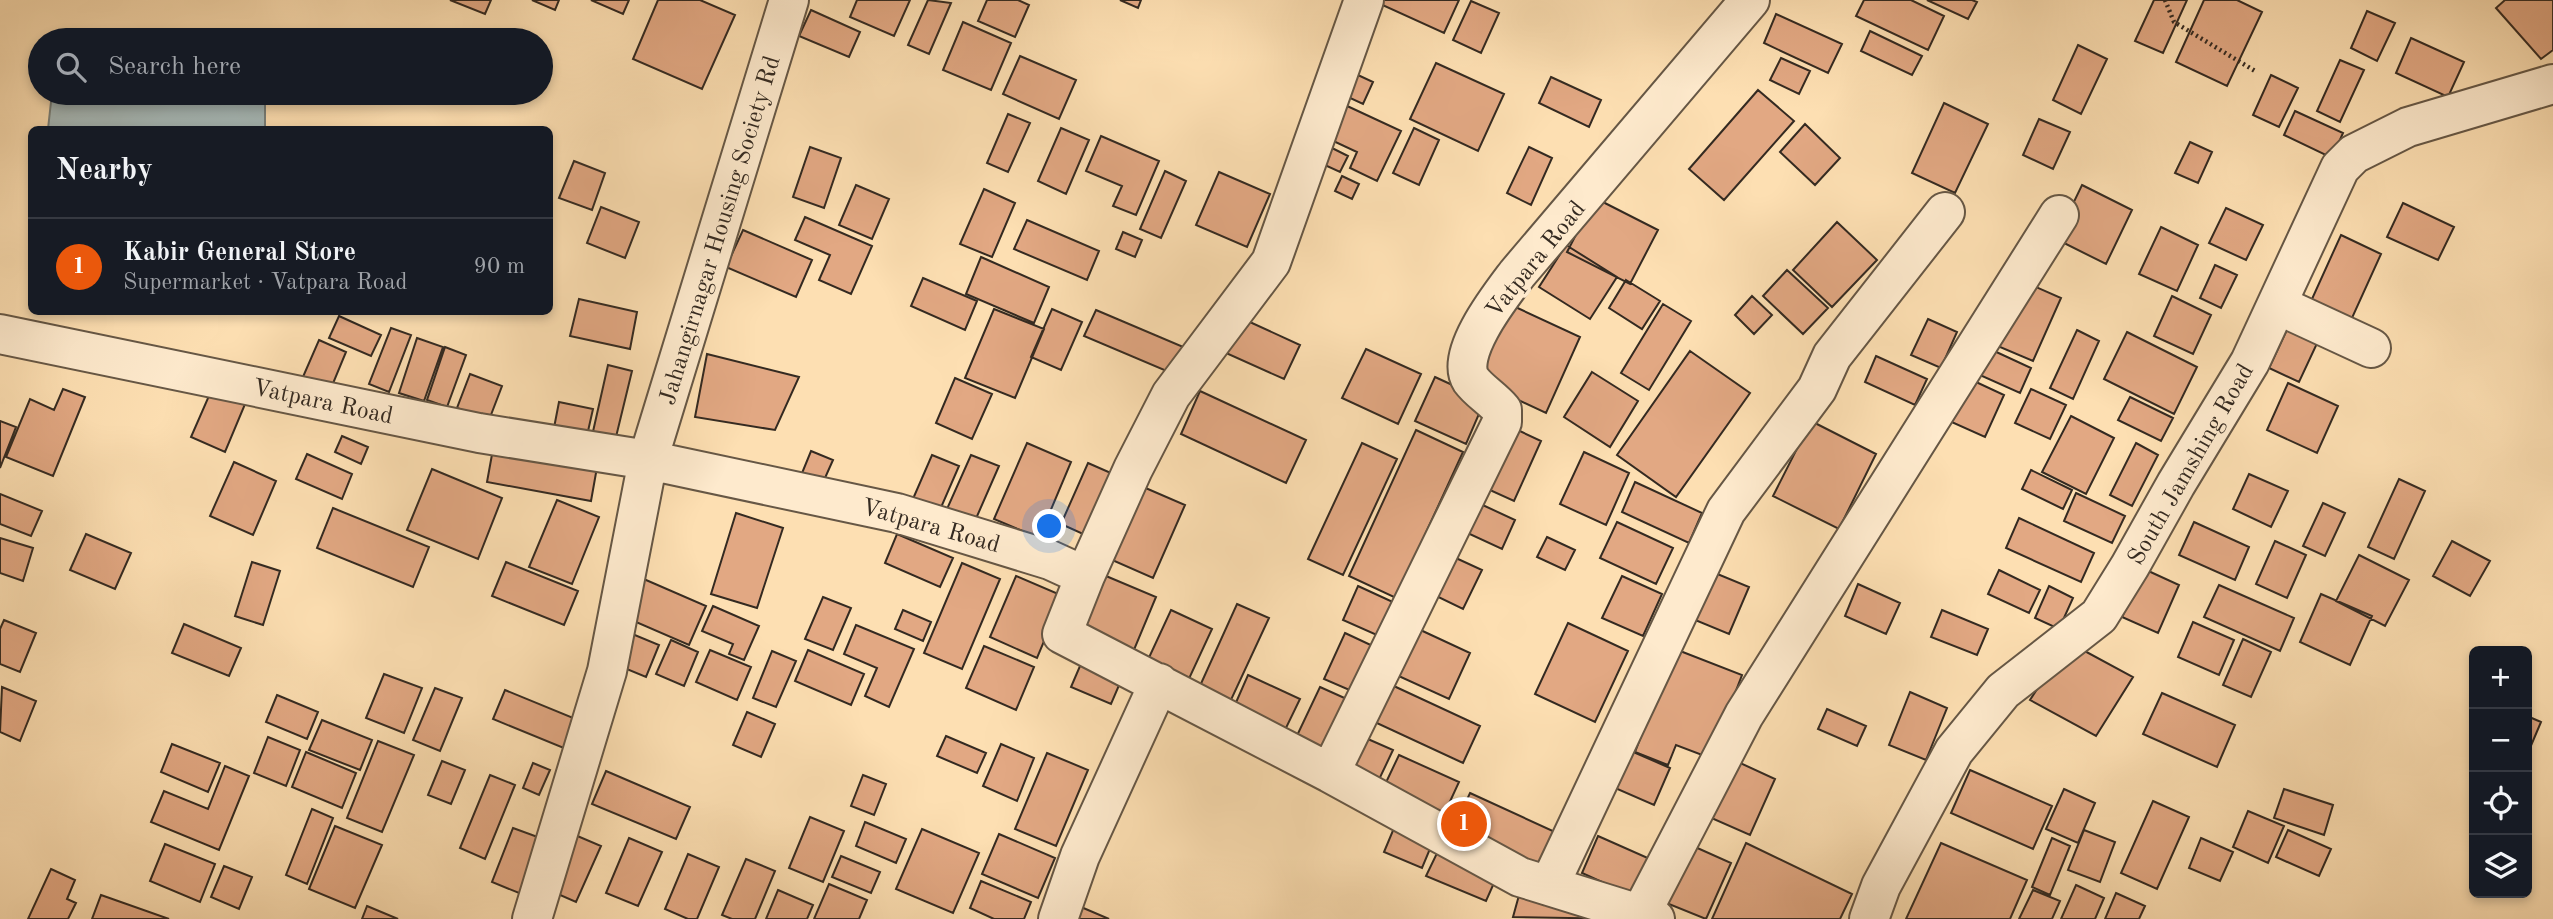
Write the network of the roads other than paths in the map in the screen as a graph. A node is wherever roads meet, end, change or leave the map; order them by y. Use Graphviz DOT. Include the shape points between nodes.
graph roads {
  1 [pos="789,0"];
  2 [pos="1364,0"];
  3 [pos="1749,0"];
  4 [pos="2553,84"];
  5 [pos="1945,212"];
  6 [pos="2059,215"];
  7 [pos="2278,305"];
  8 [pos="0,334"];
  9 [pos="2371,348"];
  10 [pos="648,460"];
  11 [pos="1084,576"];
  12 [pos="1159,683"];
  13 [pos="1330,773"];
  14 [pos="1549,886"];
  15 [pos="1644,917"];
  16 [pos="532,919"];
  17 [pos="1058,919"];
  18 [pos="1869,919"];
  1 -- 10 [label="street, Jahangirnagar Housing Society Rd"];
  2 -- 11 [label="street" via="1271,262 1171,395"];
  3 -- 13 [label="street, Vatpara Road" via="1517,274 1474,340 1468,369 1471,380 1502,410 1502,422"];
  4 -- 7 [label="street, South Jamshing Road" via="2408,127 2354,154 2340,168 2324,198"];
  5 -- 14 [label="street" via="1832,356 1817,389 1726,511"];
  6 -- 15 [label="street" via="1744,715"];
  7 -- 9 [label="street"];
  7 -- 18 [label="street, South Jamshing Road" via="2250,362 2099,616 2003,691 1954,751 1924,801"];
  8 -- 10 [label="street, Vatpara Road" via="479,433"];
  10 -- 11 [label="street, Vatpara Road" via="897,513 1050,560"];
  10 -- 16 [label="street" via="607,671"];
  11 -- 12 [label="street" via="1062,634"];
  12 -- 13 [label="street"];
  12 -- 17 [label="street" via="1080,856"];
  13 -- 14 [label="street" via="1520,877"];
  14 -- 15 [label="street"];
}
